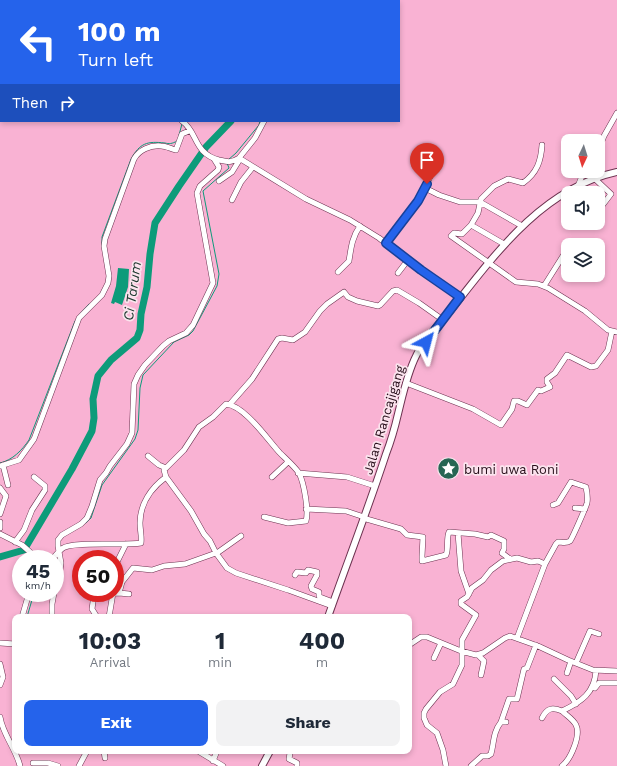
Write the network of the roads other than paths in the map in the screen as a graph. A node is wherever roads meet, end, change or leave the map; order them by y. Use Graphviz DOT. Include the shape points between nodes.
graph roads {
  1 [pos="617,113"];
  2 [pos="184,122"];
  3 [pos="263,122"];
  4 [pos="189,131"];
  5 [pos="605,134"];
  6 [pos="542,145"];
  7 [pos="212,158"];
  8 [pos="240,159"];
  9 [pos="436,165"];
  10 [pos="254,167"];
  11 [pos="617,172"];
  12 [pos="605,175"];
  13 [pos="581,178"];
  14 [pos="594,178"];
  15 [pos="219,181"];
  16 [pos="578,186"];
  17 [pos="602,186"];
  18 [pos="425,188"];
  19 [pos="605,188"];
  20 [pos="561,196"];
  21 [pos="232,200"];
  22 [pos="480,202"];
  23 [pos="605,202"];
  24 [pos="471,225"];
  25 [pos="360,226"];
  26 [pos="522,226"];
  27 [pos="386,243"];
  28 [pos="504,244"];
  29 [pos="561,259"];
  30 [pos="408,260"];
  31 [pos="487,262"];
  32 [pos="338,272"];
  33 [pos="398,273"];
  34 [pos="544,286"];
  35 [pos="460,297"];
  36 [pos="443,320"];
  37 [pos="615,332"];
  38 [pos="406,383"];
  39 [pos="230,404"];
  40 [pos="148,456"];
  41 [pos="288,462"];
  42 [pos="2,466"];
  43 [pos="166,468"];
  44 [pos="298,472"];
  45 [pos="34,477"];
  46 [pos="166,477"];
  47 [pos="272,477"];
  48 [pos="8,485"];
  49 [pos="375,486"];
  50 [pos="0,488"];
  51 [pos="553,505"];
  52 [pos="575,508"];
  53 [pos="306,509"];
  54 [pos="585,509"];
  55 [pos="0,514"];
  56 [pos="264,517"];
  57 [pos="364,517"];
  58 [pos="0,522"];
  59 [pos="0,528"];
  60 [pos="458,533"];
  61 [pos="0,534"];
  62 [pos="241,536"];
  63 [pos="15,542"];
  64 [pos="126,544"];
  65 [pos="28,550"];
  66 [pos="59,550"];
  67 [pos="123,550"];
  68 [pos="216,554"];
  69 [pos="510,559"];
  70 [pos="546,564"];
  71 [pos="295,575"];
  72 [pos="124,579"];
  73 [pos="124,594"];
  74 [pos="129,594"];
  75 [pos="468,594"];
  76 [pos="26,602"];
  77 [pos="52,602"];
  78 [pos="93,602"];
  79 [pos="112,602"];
  80 [pos="333,604"];
  81 [pos="23,614"];
  82 [pos="52,614"];
  83 [pos="95,614"];
  84 [pos="110,614"];
  85 [pos="329,614"];
  86 [pos="599,634"];
  87 [pos="517,638"];
  88 [pos="12,642"];
  89 [pos="0,643"];
  90 [pos="412,643"];
  91 [pos="440,643"];
  92 [pos="536,645"];
  93 [pos="461,651"];
  94 [pos="478,655"];
  95 [pos="434,658"];
  96 [pos="573,662"];
  97 [pos="0,664"];
  98 [pos="596,670"];
  99 [pos="617,671"];
  100 [pos="566,672"];
  101 [pos="481,675"];
  102 [pos="554,679"];
  103 [pos="617,683"];
  104 [pos="0,685"];
  105 [pos="586,700"];
  106 [pos="576,704"];
  107 [pos="562,711"];
  108 [pos="0,717"];
  109 [pos="542,718"];
  110 [pos="12,747"];
  111 [pos="16,754"];
  112 [pos="85,754"];
  113 [pos="104,754"];
  114 [pos="202,754"];
  115 [pos="216,754"];
  116 [pos="268,754"];
  117 [pos="290,754"];
  118 [pos="105,758"];
  119 [pos="213,761"];
  120 [pos="33,763"];
  121 [pos="20,766"];
  122 [pos="58,766"];
  123 [pos="79,766"];
  124 [pos="223,766"];
  125 [pos="262,766"];
  126 [pos="297,766"];
  127 [pos="446,766"];
  128 [pos="471,766"];
  129 [pos="562,766"];
  1 -- 5 [label="street"];
  2 -- 4 [label="street"];
  3 -- 8 [label="street"];
  4 -- 7 [label="street" via="199,147"];
  4 -- 42 [label="street" via="182,134 174,150 160,146 150,147 141,151 134,160 105,239 108,283 101,298 79,318 33,442 21,458"];
  6 -- 22 [label="street" via="539,163 524,182 505,180 494,186"];
  7 -- 8 [label="street" via="229,163"];
  7 -- 66 [label="street" via="219,167 218,170 196,193 213,283 193,325 186,333 163,346 138,375 134,384 130,439 100,480 88,518 62,535 58,540"];
  8 -- 10 [label="street"];
  8 -- 15 [label="street" via="232,172"];
  9 -- 18 [label="street"];
  10 -- 21 [label="street" via="241,182"];
  10 -- 25 [label="street" via="306,199"];
  11 -- 12 [label="main road, Jalan Rancajigang"];
  13 -- 16 [label="street"];
  14 -- 16 [label="main road, Jalan Rancajigang"];
  14 -- 17 [label="street"];
  18 -- 22 [label="street" via="460,202"];
  18 -- 27 [label="street" via="415,206"];
  19 -- 23 [label="street" via="611,194"];
  20 -- 26 [label="main road, Jalan Rancajigang" via="547,204"];
  22 -- 24 [label="street" via="478,213"];
  22 -- 26 [label="street"];
  24 -- 28 [label="street"];
  24 -- 31 [label="street" via="462,234 454,233 451,236"];
  25 -- 27 [label="street"];
  25 -- 32 [label="street" via="355,232 349,261"];
  26 -- 28 [label="main road, Jalan Rancajigang"];
  27 -- 30 [label="street"];
  28 -- 31 [label="main road, Jalan Rancajigang"];
  29 -- 34 [label="street"];
  30 -- 33 [label="street"];
  30 -- 35 [label="street"];
  31 -- 34 [label="street" via="518,283"];
  31 -- 35 [label="main road, Jalan Rancajigang"];
  34 -- 37 [label="street" via="585,311 608,330"];
  35 -- 36 [label="main road, Jalan Rancajigang"];
  36 -- 38 [label="main road, Jalan Rancajigang" via="417,354"];
  36 -- 39 [label="street" via="397,290 378,306 357,301 344,292 320,311 305,332 293,340 279,339"];
  37 -- 38 [label="street" via="608,350 596,366 591,367 567,355 555,373 547,379 550,387 538,390 527,405 514,401 510,413 501,425 473,409"];
  38 -- 49 [label="main road, Jalan Rancajigang" via="395,427"];
  39 -- 41 [label="street" via="250,418"];
  39 -- 43 [label="street" via="226,404 199,427 184,450"];
  40 -- 43 [label="street"];
  41 -- 44 [label="street"];
  41 -- 47 [label="street"];
  42 -- 48 [label="street"];
  43 -- 46 [label="street" via="163,471"];
  44 -- 49 [label="street" via="347,477"];
  44 -- 53 [label="street" via="306,494"];
  45 -- 63 [label="street" via="46,490"];
  46 -- 64 [label="street" via="150,491 143,507 140,522 141,542"];
  46 -- 68 [label="street" via="191,511"];
  49 -- 57 [label="main road, Jalan Rancajigang"];
  50 -- 55 [label="street" via="6,496"];
  51 -- 54 [label="street" via="558,503 572,482 586,487"];
  52 -- 54 [label="street"];
  53 -- 56 [label="street" via="307,520 304,522 288,523"];
  53 -- 57 [label="street" via="346,511"];
  54 -- 70 [label="street" via="571,539 566,543 557,542"];
  57 -- 60 [label="street" via="401,529 407,535 423,537 423,561 446,555 448,533"];
  57 -- 80 [label="main road, Jalan Rancajigang"];
  58 -- 59 [label="street"];
  60 -- 69 [label="street" via="488,538 491,535 503,539 502,553"];
  60 -- 75 [label="street" via="460,571"];
  61 -- 63 [label="street"];
  62 -- 68 [label="street"];
  63 -- 65 [label="street"];
  64 -- 66 [label="street" via="70,546"];
  64 -- 67 [label="street"];
  68 -- 72 [label="street" via="185,564 152,570 133,568"];
  68 -- 80 [label="street" via="227,568 236,573"];
  69 -- 70 [label="street"];
  69 -- 75 [label="street" via="491,570"];
  70 -- 87 [label="street"];
  71 -- 80 [label="street" via="297,572 305,574 308,570 317,572 312,589"];
  73 -- 74 [label="street"];
  75 -- 93 [label="street" via="461,603 476,615 462,640"];
  76 -- 81 [label="street"];
  77 -- 82 [label="street"];
  78 -- 83 [label="street" via="92,609"];
  79 -- 84 [label="street"];
  80 -- 85 [label="main road, Jalan Rancajigang"];
  86 -- 96 [label="street" via="589,631"];
  87 -- 92 [label="street"];
  87 -- 94 [label="street" via="507,637"];
  88 -- 89 [label="street"];
  90 -- 91 [label="street" via="425,637"];
  91 -- 93 [label="street"];
  91 -- 95 [label="street"];
  92 -- 96 [label="street"];
  92 -- 128 [label="street" via="524,670 517,699 509,700 503,722 494,736 489,756 482,756"];
  93 -- 94 [label="street"];
  93 -- 127 [label="street" via="461,667 453,685 440,692 423,715 427,725 437,733"];
  94 -- 101 [label="street" via="484,661"];
  96 -- 98 [label="street"];
  96 -- 100 [label="street"];
  97 -- 104 [label="street" via="3,674"];
  98 -- 99 [label="street"];
  98 -- 106 [label="street" via="596,680 583,699"];
  102 -- 106 [label="street"];
  103 -- 105 [label="street" via="597,684"];
  106 -- 107 [label="street"];
  107 -- 109 [label="street" via="550,709"];
  107 -- 129 [label="street" via="575,724 576,729 571,755"];
  108 -- 110 [label="street"];
  111 -- 121 [label="street"];
  112 -- 123 [label="street"];
  113 -- 118 [label="street"];
  114 -- 119 [label="street"];
  115 -- 119 [label="street"];
  116 -- 125 [label="main road"];
  117 -- 126 [label="street" via="289,759 297,763"];
  119 -- 124 [label="street"];
  120 -- 122 [label="street"];
}
